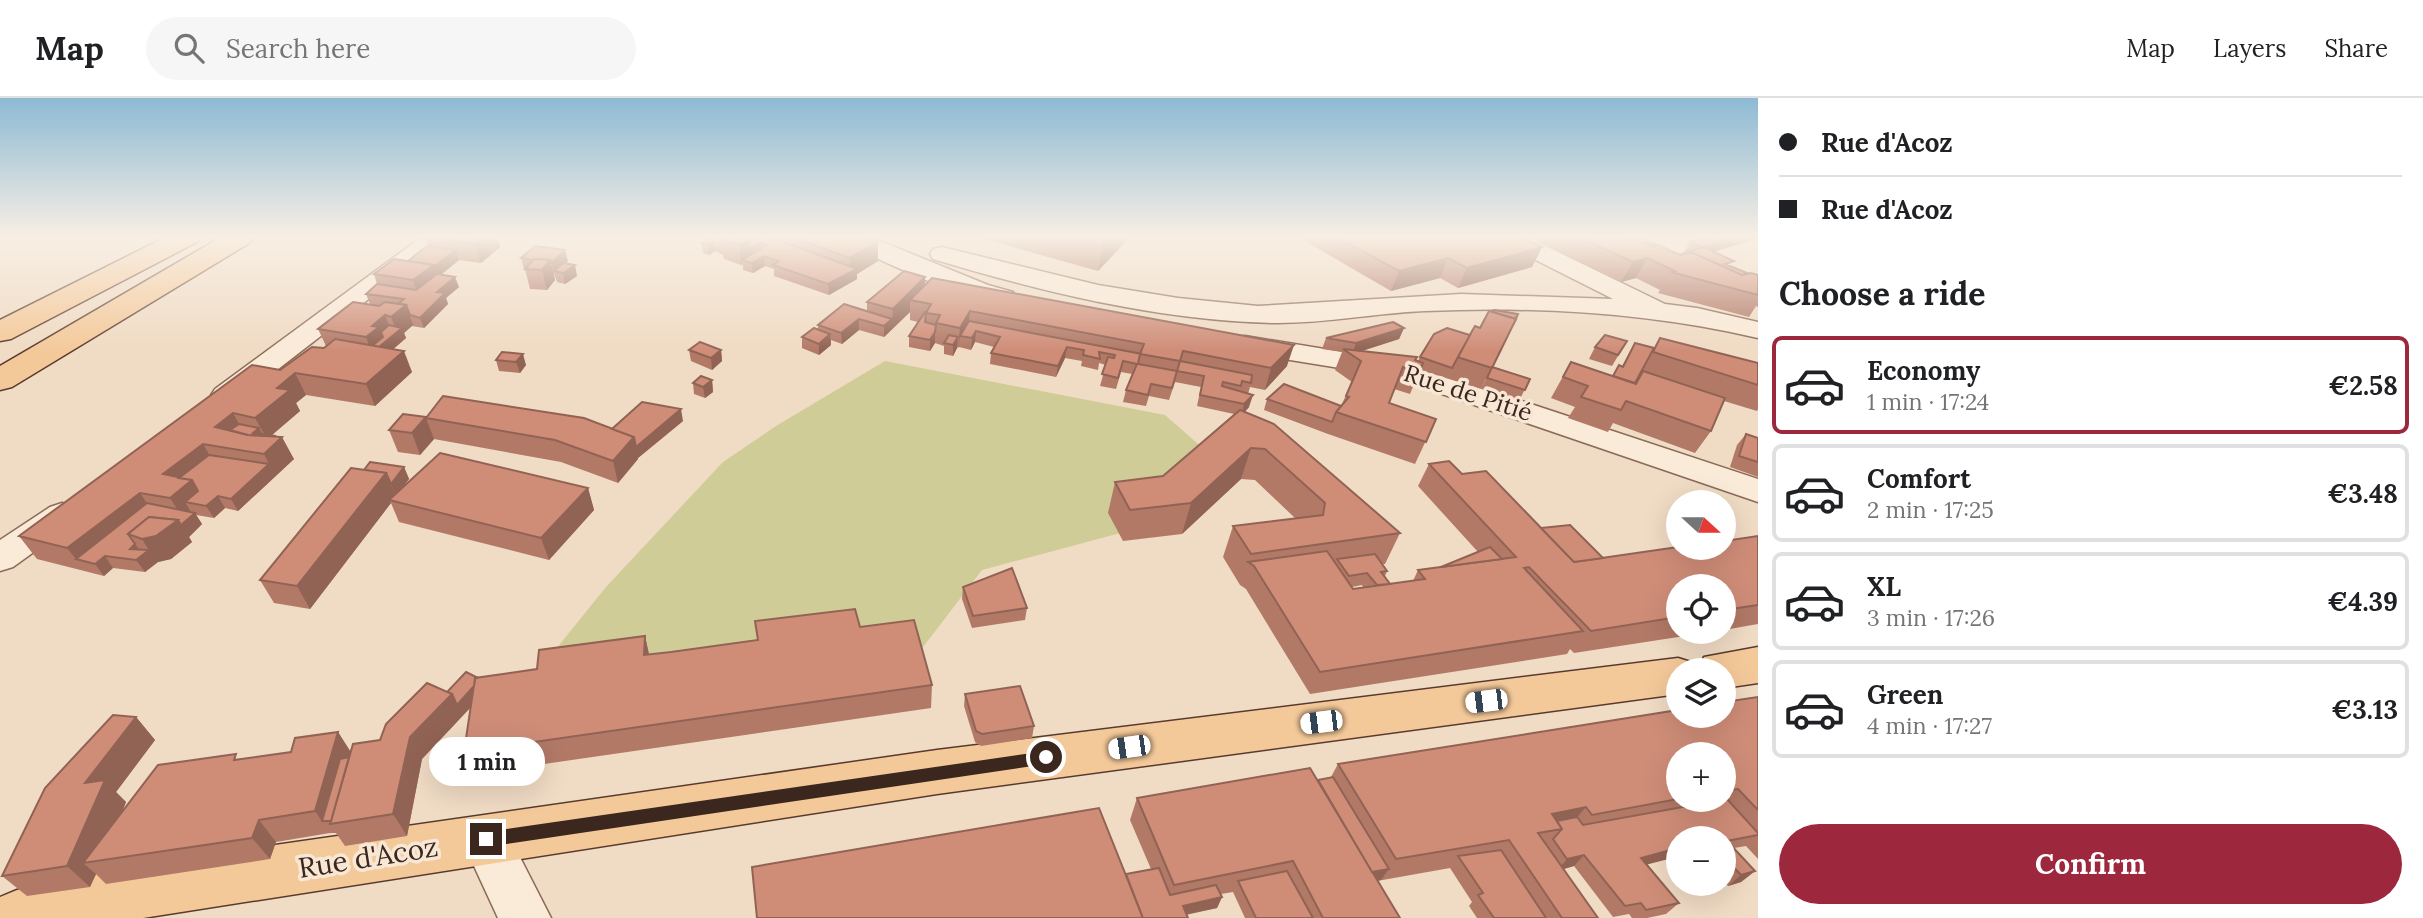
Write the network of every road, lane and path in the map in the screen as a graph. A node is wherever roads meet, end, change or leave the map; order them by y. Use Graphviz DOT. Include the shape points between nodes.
graph roads {
  1 [pos="113,274"];
  2 [pos="178,274"];
  3 [pos="387,274"];
  4 [pos="939,274"];
  5 [pos="1014,274"];
  6 [pos="1584,274"];
  7 [pos="1659,312"];
  8 [pos="1260,314"];
  9 [pos="1758,330"];
  10 [pos="0,332"];
  11 [pos="1266,348"];
  12 [pos="0,380"];
  13 [pos="208,408"];
  14 [pos="1758,491"];
  15 [pos="87,499"];
  16 [pos="0,558"];
  17 [pos="1758,665"];
  18 [pos="1736,668"];
  19 [pos="1666,678"];
  20 [pos="486,839"];
  21 [pos="17,918"];
  22 [pos="526,918"];
  1 -- 10 [label="main road"];
  2 -- 12 [label="main road"];
  3 -- 13 [label="street"];
  4 -- 11 [label="street, Rue de Pitié" via="1038,307"];
  5 -- 8 [label="street" via="1115,299"];
  6 -- 7 [label="street"];
  7 -- 8 [label="street" via="1591,304 1412,304"];
  7 -- 9 [label="street"];
  8 -- 11 [label="street"];
  11 -- 14 [label="street, Rue de Pitié" via="1394,368"];
  15 -- 16 [label="street"];
  17 -- 18 [label="main road"];
  19 -- 20 [label="main road, Rue d'Acoz" via="937,772"];
  20 -- 21 [label="main road, Rue d'Acoz" via="150,890"];
  20 -- 22 [label="street"];
}
